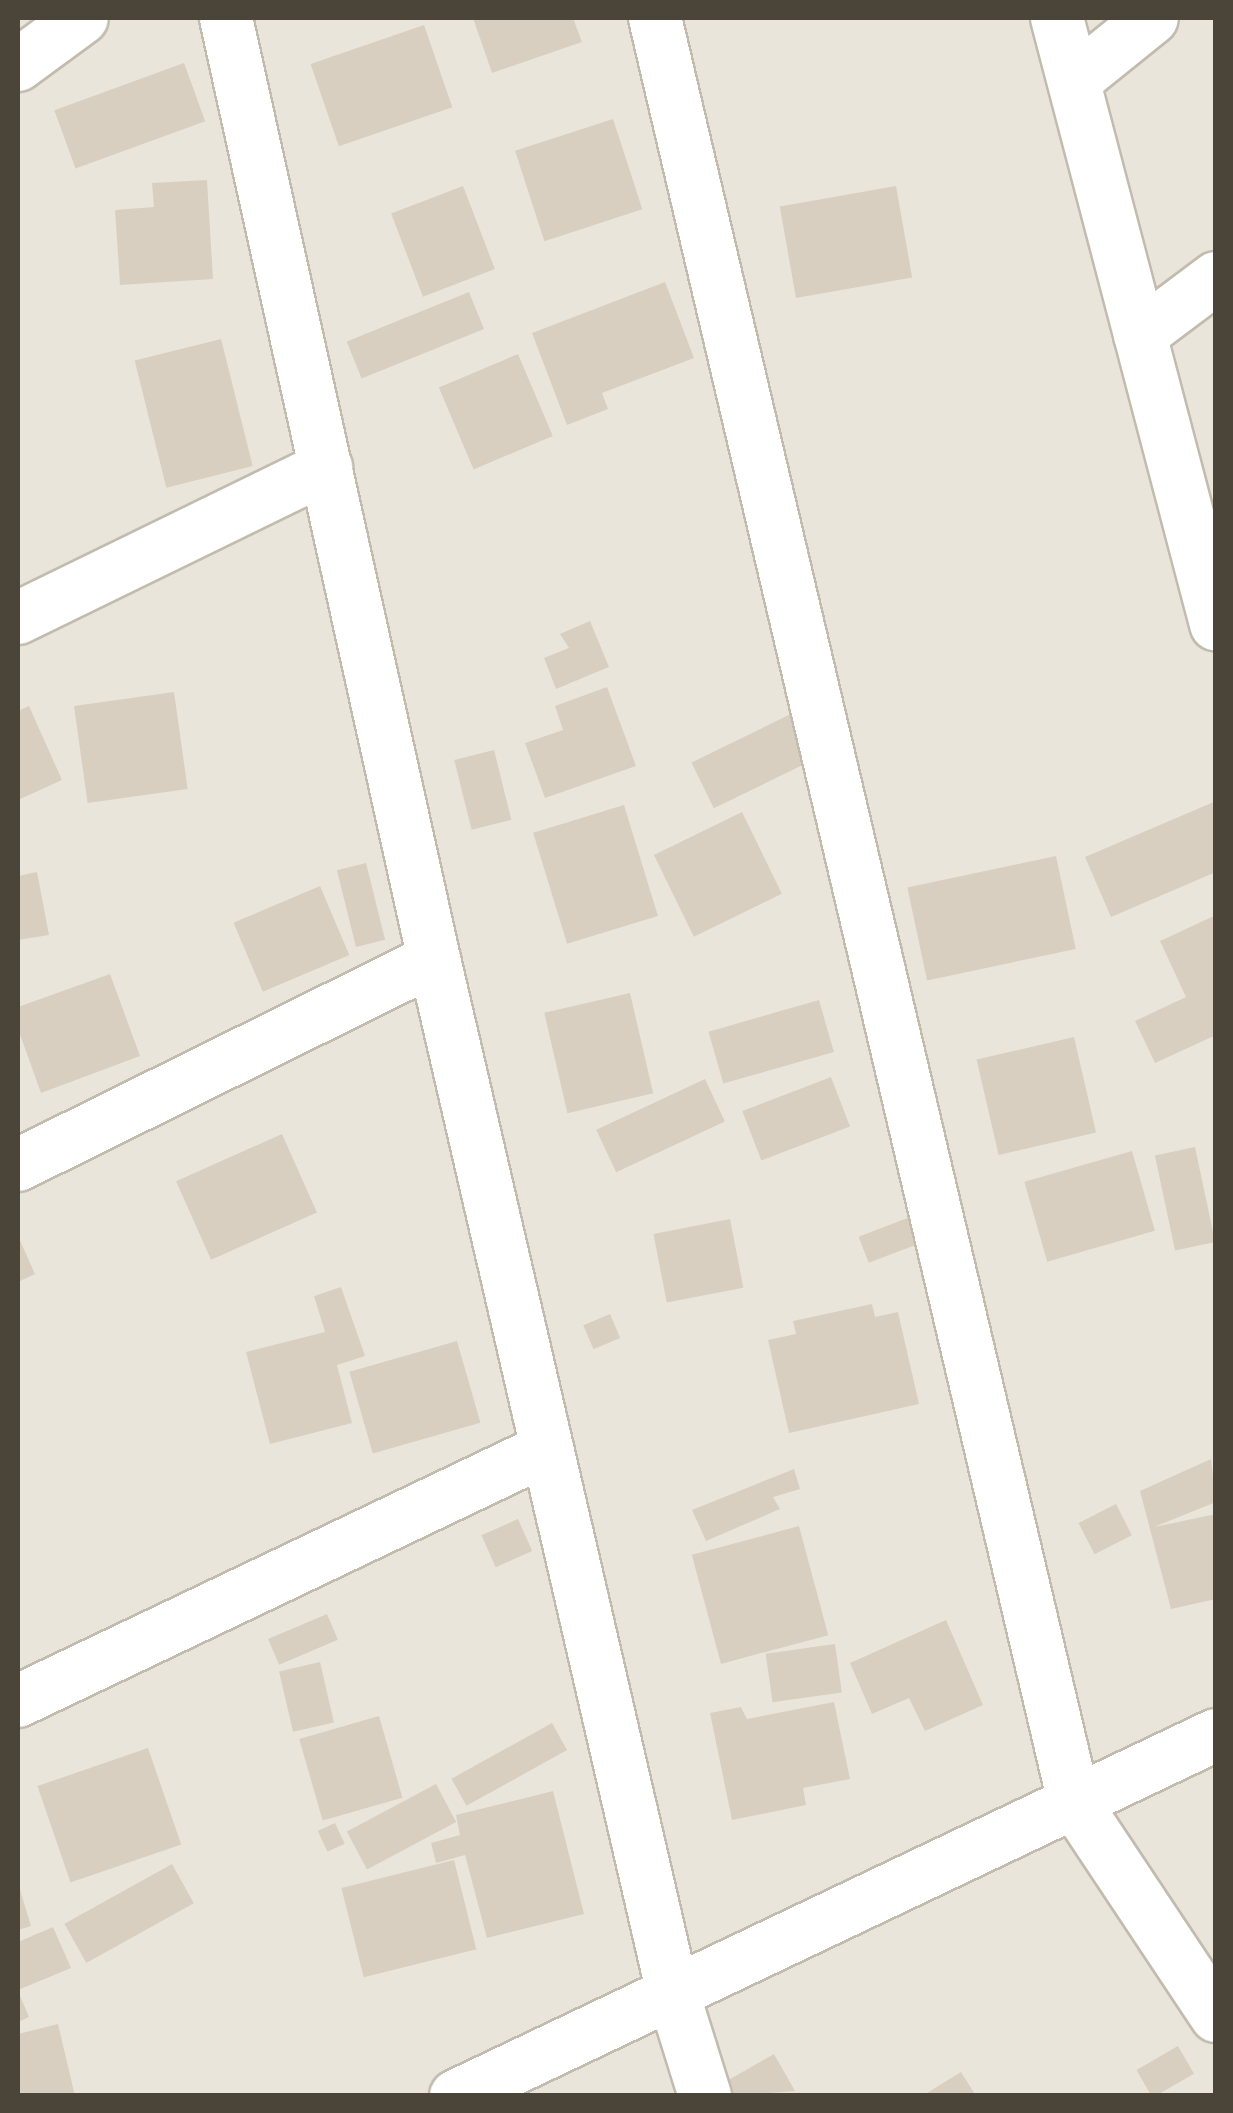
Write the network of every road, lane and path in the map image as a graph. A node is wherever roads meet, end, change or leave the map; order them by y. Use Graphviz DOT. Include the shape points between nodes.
graph roads {
  1 [pos="82,18"];
  2 [pos="226,18"];
  3 [pos="655,18"];
  4 [pos="1057,18"];
  5 [pos="1152,18"];
  6 [pos="18,65"];
  7 [pos="1074,81"];
  8 [pos="1216,278"];
  9 [pos="1140,335"];
  10 [pos="326,468"];
  11 [pos="18,618"];
  12 [pos="1216,624"];
  13 [pos="434,960"];
  14 [pos="18,1165"];
  15 [pos="547,1449"];
  16 [pos="18,1701"];
  17 [pos="1216,1735"];
  18 [pos="1074,1802"];
  19 [pos="672,1992"];
  20 [pos="1216,2016"];
  21 [pos="456,2096"];
  22 [pos="705,2096"];
  1 -- 6 [label="street"];
  2 -- 10 [label="street"];
  3 -- 18 [label="street"];
  4 -- 7 [label="street"];
  5 -- 7 [label="street"];
  7 -- 9 [label="street"];
  8 -- 9 [label="street"];
  9 -- 12 [label="street"];
  10 -- 11 [label="street"];
  10 -- 13 [label="street"];
  13 -- 14 [label="street"];
  13 -- 15 [label="street"];
  15 -- 16 [label="street"];
  15 -- 19 [label="street"];
  17 -- 18 [label="street"];
  18 -- 19 [label="street"];
  18 -- 20 [label="street"];
  19 -- 21 [label="street"];
  19 -- 22 [label="street"];
}
